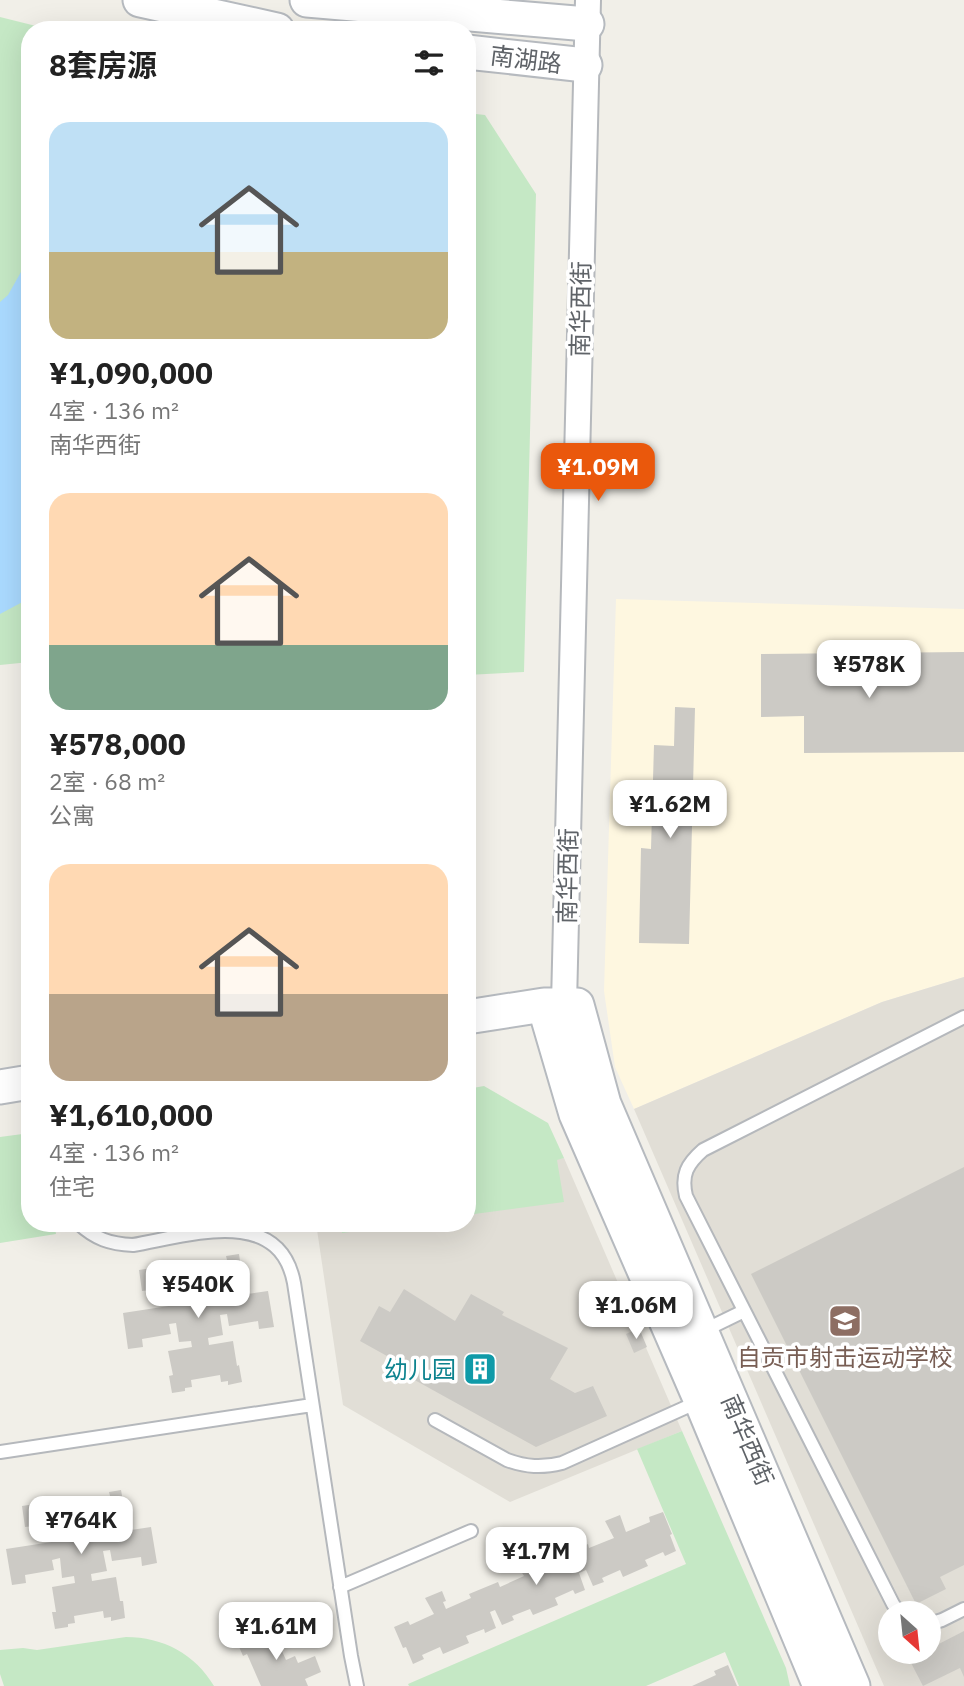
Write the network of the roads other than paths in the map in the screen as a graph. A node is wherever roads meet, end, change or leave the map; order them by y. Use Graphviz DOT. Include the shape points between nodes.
graph roads {
  1 [pos="141,0"];
  2 [pos="307,0"];
  3 [pos="588,12"];
  4 [pos="236,21"];
  5 [pos="476,53"];
  6 [pos="585,65"];
  7 [pos="554,1005"];
  8 [pos="476,1016"];
  9 [pos="964,1017"];
  10 [pos="21,1084"];
  11 [pos="0,1087"];
  12 [pos="88,1232"];
  13 [pos="223,1232"];
  14 [pos="244,1232"];
  15 [pos="744,1311"];
  16 [pos="701,1332"];
  17 [pos="701,1401"];
  18 [pos="312,1405"];
  19 [pos="435,1420"];
  20 [pos="0,1452"];
  21 [pos="471,1531"];
  22 [pos="340,1587"];
  23 [pos="891,1601"];
  24 [pos="964,1609"];
  25 [pos="942,1620"];
  26 [pos="357,1686"];
  27 [pos="820,1686"];
  28 [pos="853,1686"];
  1 -- 4 [label="main road"];
  2 -- 3 [label="main road, 南湖路"];
  3 -- 6 [label="street, 南华西街"];
  5 -- 6 [label="main road, 南湖路"];
  6 -- 7 [label="street, 南华西街"];
  7 -- 8 [label="main road"];
  7 -- 16 [label="main road, 南华西街" via="577,1005 604,1104"];
  7 -- 17 [label="main road, 南华西街" via="576,1114"];
  9 -- 15 [label="lane" via="693,1158 685,1169 686,1196"];
  10 -- 11 [label="main road"];
  12 -- 13 [label="lane" via="133,1245"];
  14 -- 18 [label="lane" via="264,1238 292,1270"];
  15 -- 16 [label="lane"];
  15 -- 23 [label="lane"];
  16 -- 28 [label="main road, 南华西街"];
  17 -- 19 [label="lane" via="548,1466 507,1460"];
  17 -- 27 [label="main road, 南华西街"];
  18 -- 20 [label="lane"];
  18 -- 22 [label="lane"];
  21 -- 22 [label="lane"];
  22 -- 26 [label="lane"];
  24 -- 25 [label="lane"];
}
